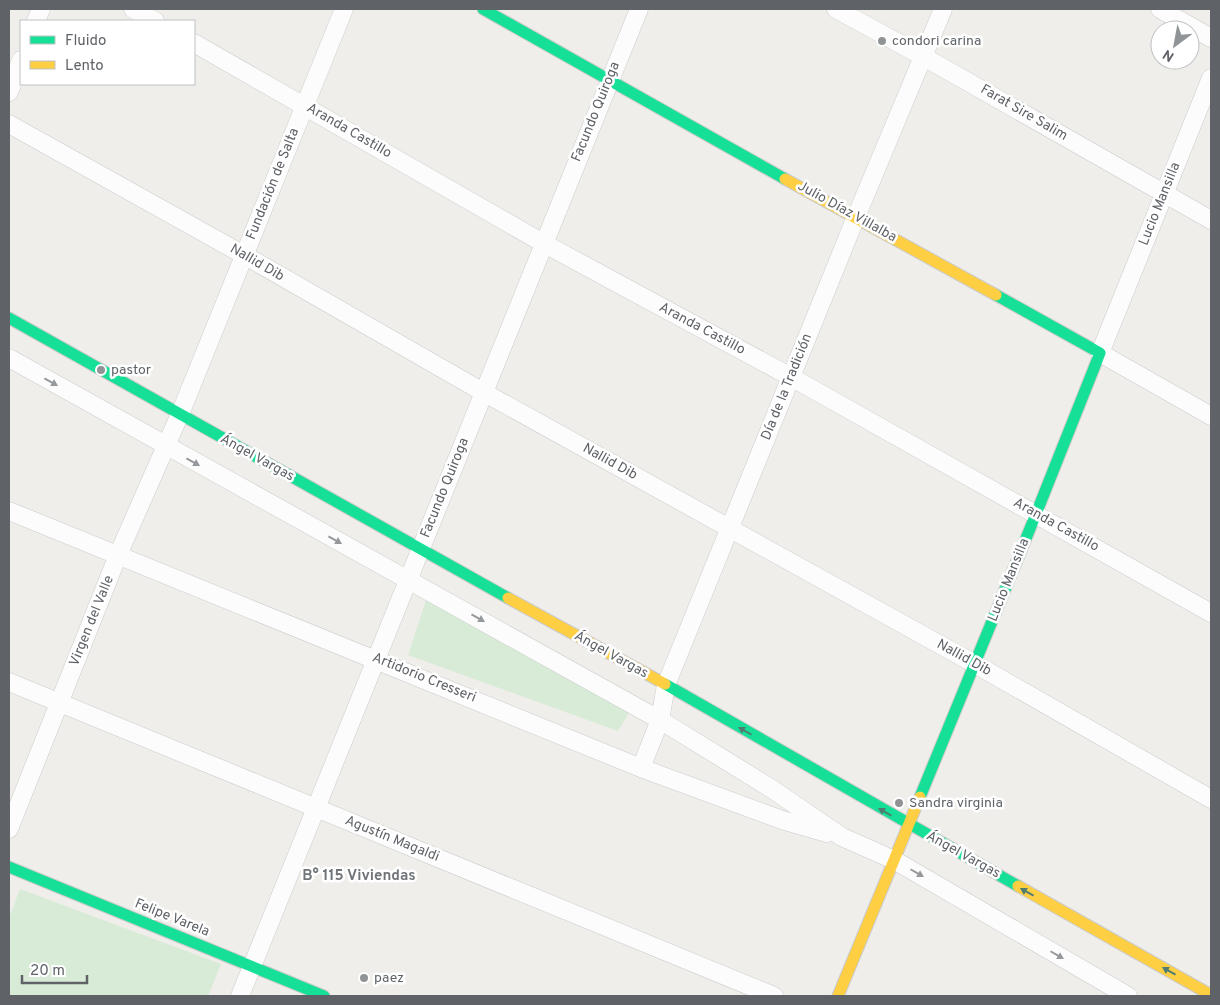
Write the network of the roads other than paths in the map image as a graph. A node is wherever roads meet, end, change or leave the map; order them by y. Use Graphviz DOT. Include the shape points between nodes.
graph roads {
  1 [pos="133,9"];
  2 [pos="344,9"];
  3 [pos="483,9"];
  4 [pos="639,9"];
  5 [pos="836,9"];
  6 [pos="944,9"];
  7 [pos="1160,9"];
  8 [pos="153,20"];
  9 [pos="1211,38"];
  10 [pos="195,44"];
  11 [pos="924,57"];
  12 [pos="20,63"];
  13 [pos="1211,78"];
  14 [pos="609,81"];
  15 [pos="9,92"];
  16 [pos="304,105"];
  17 [pos="9,124"];
  18 [pos="1164,193"];
  19 [pos="856,217"];
  20 [pos="1211,220"];
  21 [pos="543,243"];
  22 [pos="244,255"];
  23 [pos="9,318"];
  24 [pos="1100,353"];
  25 [pos="9,358"];
  26 [pos="791,377"];
  27 [pos="483,392"];
  28 [pos="180,414"];
  29 [pos="1211,416"];
  30 [pos="165,446"];
  31 [pos="9,511"];
  32 [pos="1036,514"];
  33 [pos="730,529"];
  34 [pos="420,550"];
  35 [pos="118,555"];
  36 [pos="408,580"];
  37 [pos="1211,612"];
  38 [pos="377,660"];
  39 [pos="975,664"];
  40 [pos="9,682"];
  41 [pos="666,685"];
  42 [pos="60,703"];
  43 [pos="660,720"];
  44 [pos="641,768"];
  45 [pos="1211,799"];
  46 [pos="316,809"];
  47 [pos="909,825"];
  48 [pos="9,829"];
  49 [pos="842,837"];
  50 [pos="894,860"];
  51 [pos="9,867"];
  52 [pos="252,967"];
  53 [pos="1107,991"];
  54 [pos="1211,995"];
  55 [pos="240,996"];
  56 [pos="324,996"];
  57 [pos="774,996"];
  58 [pos="838,996"];
  59 [pos="1128,996"];
  1 -- 8 [label="street"];
  2 -- 16 [label="street, Fundación de Salta"];
  3 -- 14 [label="street, Julio Díaz Villalba"];
  4 -- 14 [label="street, Facundo Quiroga"];
  5 -- 11 [label="street, Farat Sire Salim"];
  6 -- 11 [label="street, Día de la Tradición"];
  7 -- 9 [label="street"];
  10 -- 16 [label="street, Aranda Castillo"];
  11 -- 18 [label="street, Farat Sire Salim"];
  11 -- 19 [label="street, Día de la Tradición"];
  12 -- 15 [label="street"];
  13 -- 18 [label="street, Lucio Mansilla"];
  14 -- 19 [label="street, Julio Díaz Villalba"];
  14 -- 21 [label="street, Facundo Quiroga"];
  16 -- 21 [label="street, Aranda Castillo"];
  16 -- 22 [label="street, Fundación de Salta"];
  17 -- 22 [label="street, Nallid Dib"];
  18 -- 20 [label="street, Farat Sire Salim"];
  18 -- 24 [label="street, Lucio Mansilla"];
  19 -- 24 [label="street, Julio Díaz Villalba"];
  19 -- 26 [label="street, Día de la Tradición"];
  21 -- 26 [label="street, Aranda Castillo"];
  21 -- 27 [label="street, Facundo Quiroga"];
  22 -- 27 [label="street, Nallid Dib"];
  22 -- 28 [label="street, Fundación de Salta"];
  23 -- 28 [label="street, Ángel Vargas"];
  24 -- 29 [label="street, Julio Díaz Villalba"];
  24 -- 32 [label="street, Lucio Mansilla"];
  25 -- 30 [label="street, one-way"];
  26 -- 32 [label="street, Aranda Castillo"];
  26 -- 33 [label="street, Día de la Tradición"];
  27 -- 33 [label="street, Nallid Dib"];
  27 -- 34 [label="street, Facundo Quiroga"];
  28 -- 30 [label="street, Virgen del Valle"];
  28 -- 34 [label="street, Ángel Vargas"];
  30 -- 35 [label="street, Virgen del Valle"];
  30 -- 36 [label="street, one-way"];
  31 -- 35 [label="street, Artidorio Cresseri"];
  32 -- 37 [label="street, Aranda Castillo"];
  32 -- 39 [label="street, Lucio Mansilla"];
  33 -- 39 [label="street, Nallid Dib"];
  33 -- 41 [label="street, Día de la Tradición"];
  34 -- 36 [label="street, Facundo Quiroga"];
  34 -- 41 [label="street, Ángel Vargas"];
  35 -- 38 [label="street, Artidorio Cresseri"];
  35 -- 42 [label="street, Virgen del Valle"];
  36 -- 38 [label="street, Facundo Quiroga"];
  36 -- 43 [label="street, one-way"];
  38 -- 44 [label="street, Artidorio Cresseri"];
  38 -- 46 [label="street, Facundo Quiroga"];
  39 -- 45 [label="street, Nallid Dib"];
  39 -- 47 [label="street, Lucio Mansilla"];
  40 -- 42 [label="street, Agustín Magaldi"];
  41 -- 43 [label="street, Día de la Tradición"];
  47 -- 41 [label="street, Ángel Vargas, one-way"];
  42 -- 46 [label="street, Agustín Magaldi"];
  42 -- 48 [label="street, Virgen del Valle"];
  43 -- 44 [label="street, Día de la Tradición"];
  43 -- 49 [label="street" via="772,789"];
  44 -- 49 [label="street, Artidorio Cresseri" via="782,820"];
  46 -- 52 [label="street, Facundo Quiroga"];
  46 -- 57 [label="street, Agustín Magaldi"];
  47 -- 50 [label="street, Lucio Mansilla"];
  54 -- 47 [label="street, Ángel Vargas, one-way"];
  49 -- 50 [label="street"];
  50 -- 53 [label="street, one-way"];
  50 -- 58 [label="street, Lucio Mansilla"];
  51 -- 52 [label="street, Felipe Varela"];
  52 -- 55 [label="street, Facundo Quiroga"];
  52 -- 56 [label="street, Felipe Varela"];
  53 -- 59 [label="street"];
}
